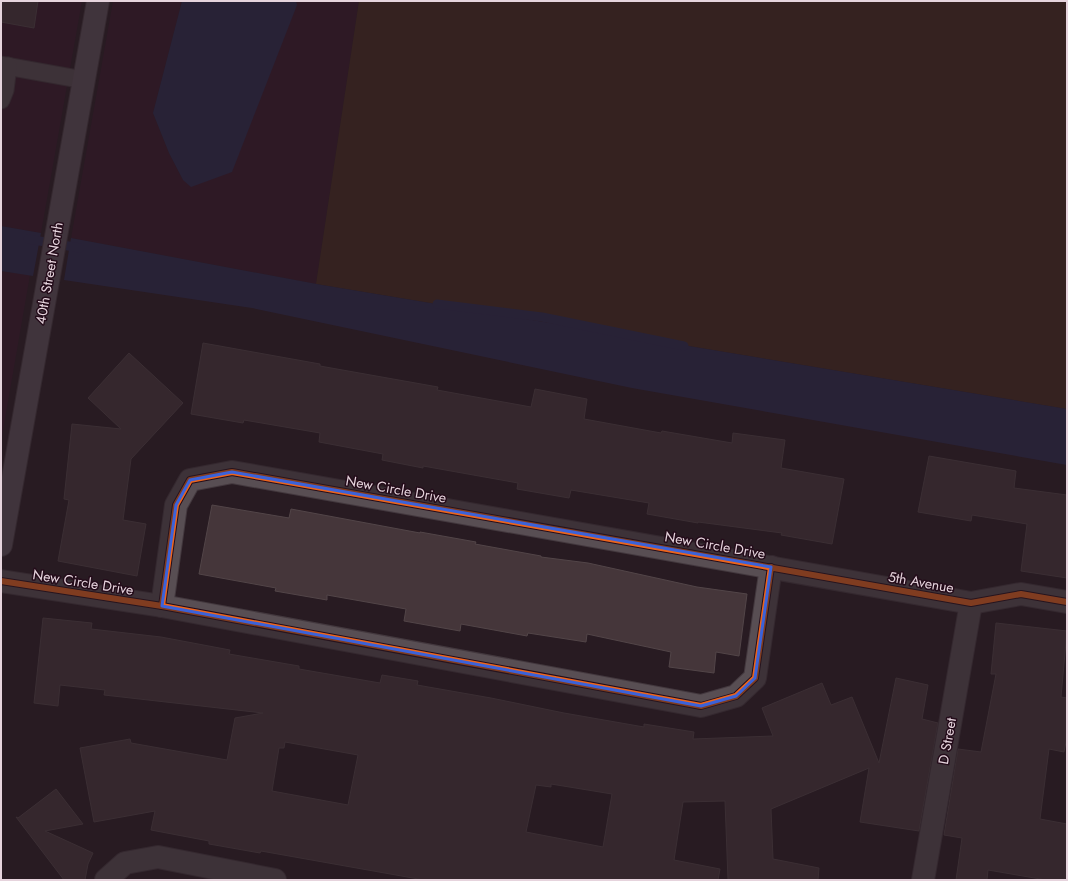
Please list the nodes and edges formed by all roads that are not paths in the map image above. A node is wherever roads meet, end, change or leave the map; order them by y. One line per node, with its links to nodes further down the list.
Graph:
1 (98, 1): 3 (street, 40th Street North)
2 (5, 65): 3 (lane); 4 (lane)
3 (84, 80): 5 (street, 40th Street North)
4 (1, 100)
5 (1, 545)
6 (771, 567): 9 (street, 5th Avenue); 10 (street, New Circle Drive); 10 (street, New Circle Drive)
7 (1, 581): 10 (street, New Circle Drive)
8 (1067, 602): 9 (street, 5th Avenue)
9 (971, 603): 13 (street, D Street)
10 (162, 606)
11 (106, 880): 12 (street)
12 (275, 880)
13 (923, 880)

